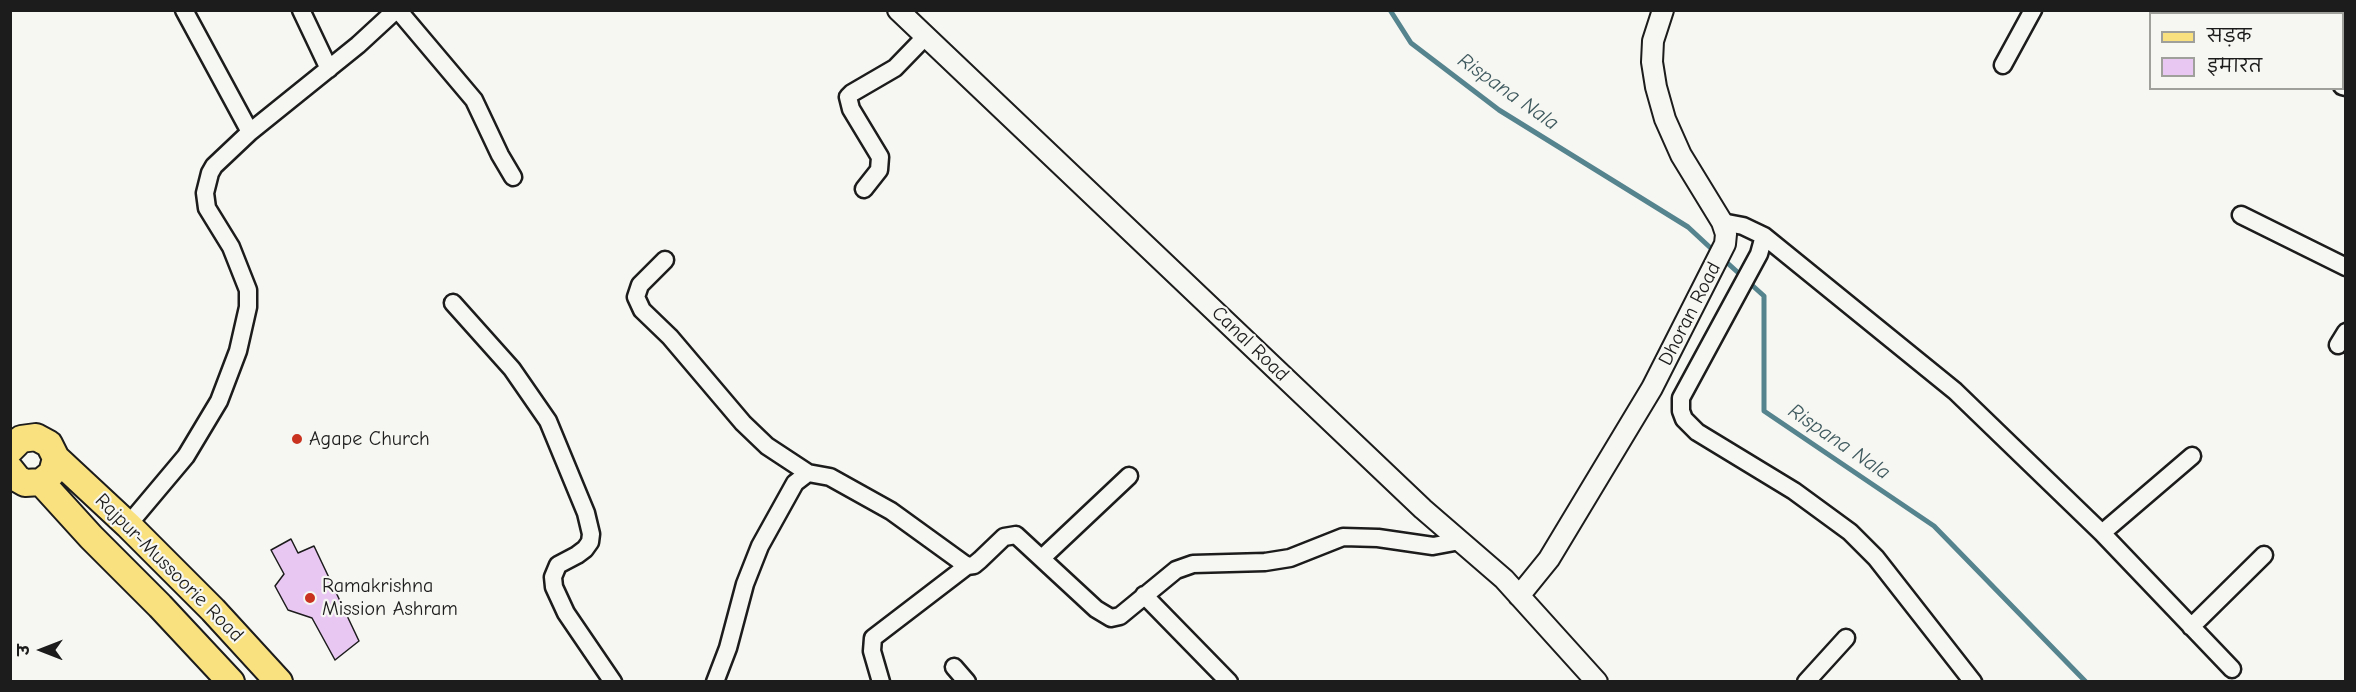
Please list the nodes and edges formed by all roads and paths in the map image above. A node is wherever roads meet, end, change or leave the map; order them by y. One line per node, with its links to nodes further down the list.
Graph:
1 (184, 10): 10 (street)
2 (301, 10): 9 (street)
3 (397, 10): 9 (street); 11 (street)
4 (898, 10): 7 (street, Canal Road)
5 (1663, 10): 14 (street, Dhoran Road)
6 (2032, 10): 8 (street)
7 (926, 36): 12 (street); 27 (street, Canal Road)
8 (2002, 65)
9 (329, 69): 10 (street)
10 (250, 132): 25 (street)
11 (513, 177)
12 (864, 189)
13 (2241, 215): 17 (street)
14 (1722, 222): 15 (street); 32 (street, Dhoran Road)
15 (1764, 236): 26 (street); 46 (street)
16 (665, 260): 22 (street)
17 (2346, 267)
18 (453, 303): 39 (street)
19 (10, 450): 21 (main road, Rajpur-Mussoorie Road)
20 (2193, 456): 26 (street)
21 (56, 458): 24 (main road, Rajpur-Mussoorie Road); 25 (main road, Rajpur-Mussoorie Road)
22 (808, 473): 30 (street); 40 (street)
23 (1129, 476): 29 (street)
24 (20, 478): 37 (main road, Rajpur-Mussoorie Road)
25 (128, 525): 38 (main road, Rajpur-Mussoorie Road)
26 (2102, 533): 33 (street)
27 (1460, 541): 31 (street); 32 (street, Canal Road)
28 (2264, 555): 33 (street)
29 (1042, 558): 30 (street); 31 (street)
30 (967, 566): 41 (street)
31 (1144, 594): 43 (street)
32 (1520, 596): 44 (street, Canal Road)
33 (2191, 627): 36 (street)
34 (1846, 638): 45 (street)
35 (954, 667): 42 (street)
36 (2232, 669)
37 (231, 681)
38 (279, 681)
39 (613, 681)
40 (715, 681)
41 (881, 681)
42 (967, 681)
43 (1229, 681)
44 (1597, 681)
45 (1806, 681)
46 (1973, 681)

